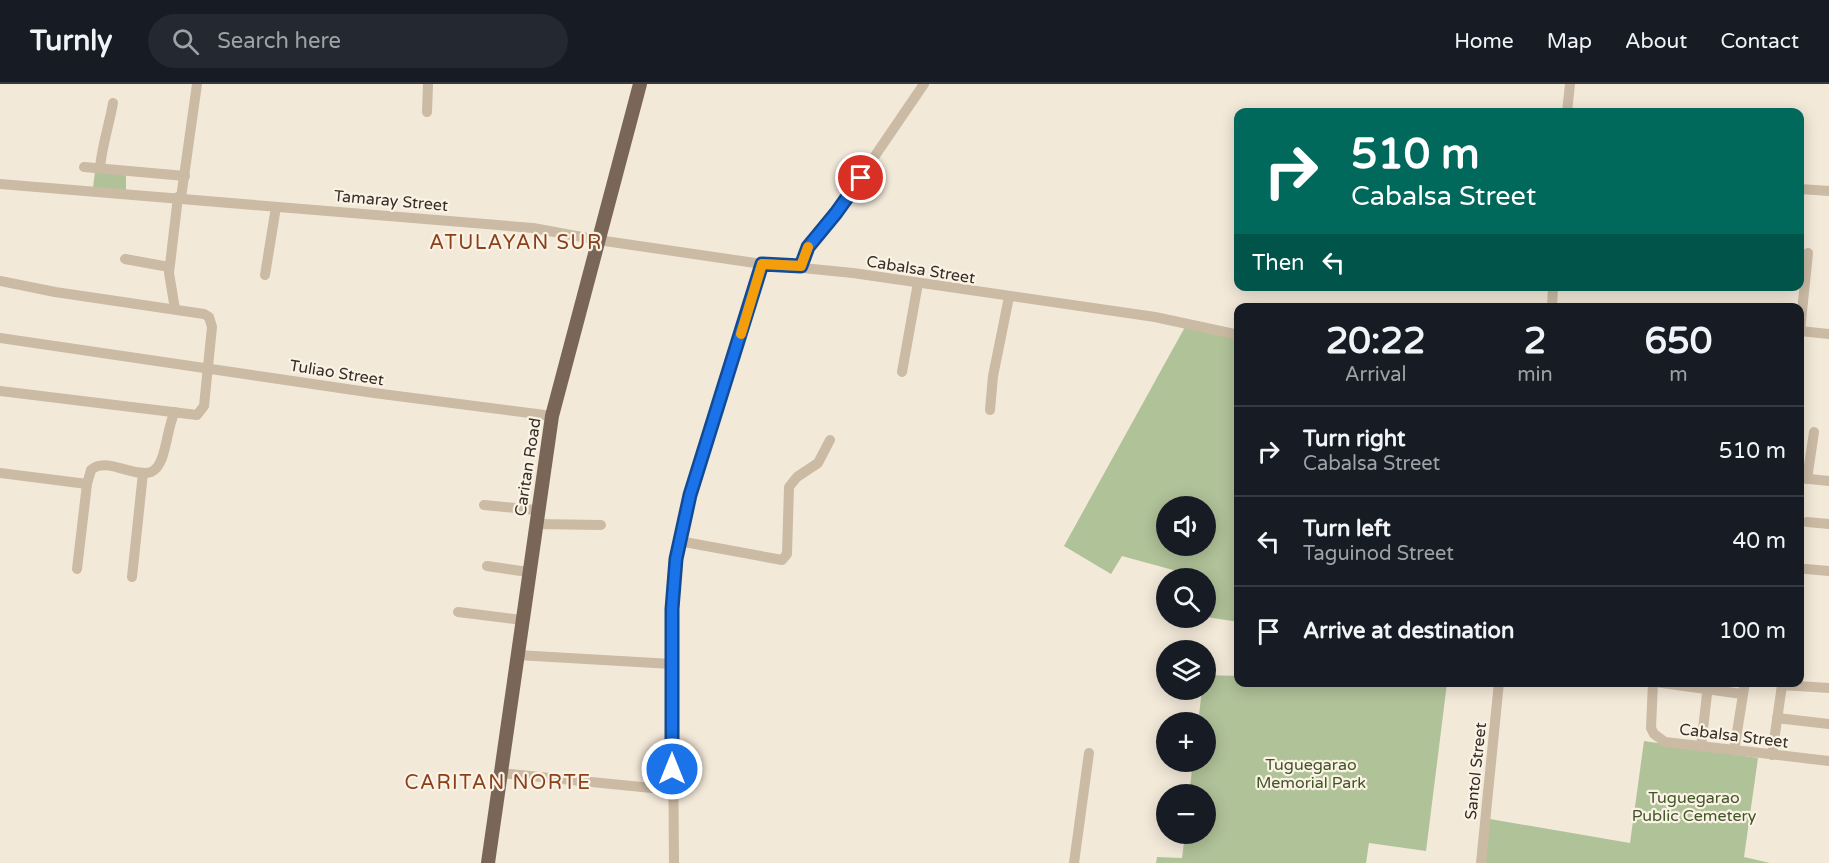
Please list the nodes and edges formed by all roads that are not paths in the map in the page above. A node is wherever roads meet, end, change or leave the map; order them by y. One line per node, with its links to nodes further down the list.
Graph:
1 (197, 84): 11 (street)
2 (428, 84): 8 (street)
3 (640, 84): 17 (main road, Caritan Road)
4 (924, 84): 21 (street)
5 (1570, 84): 7 (street)
6 (113, 103): 10 (street)
7 (1567, 108)
8 (428, 112)
9 (84, 167): 10 (street)
10 (100, 168): 11 (street)
11 (185, 176): 15 (street)
12 (0, 184): 15 (street, Tamaray Street)
13 (1804, 189): 14 (street)
14 (1829, 191)
15 (179, 197): 16 (street, Tamaray Street); 22 (street)
16 (276, 207): 17 (street, Tamaray Street); 23 (street)
17 (598, 240): 20 (street, Cabalsa Street); 38 (main road, Caritan Road)
18 (1808, 254): 27 (street)
19 (125, 259): 22 (street)
20 (762, 264): 21 (street, Cabalsa Street); 52 (street)
21 (801, 266): 25 (street, Cabalsa Street)
22 (169, 267): 28 (street)
23 (265, 275)
24 (0, 281): 28 (street)
25 (918, 283): 26 (street, Cabalsa Street); 34 (street)
26 (1009, 297): 30 (street, Cabalsa Street); 36 (street)
27 (1803, 303)
28 (175, 309): 33 (street)
29 (1804, 331): 31 (street)
30 (1234, 334)
31 (1829, 334)
32 (0, 338): 33 (street, Tuliao Street)
33 (208, 367): 37 (street); 38 (street, Tuliao Street)
34 (902, 372)
35 (0, 391): 37 (street)
36 (990, 410)
37 (175, 412): 42 (street)
38 (552, 416): 47 (main road, Caritan Road)
39 (1814, 432): 43 (street)
40 (830, 440): 52 (street)
41 (0, 473): 45 (street)
42 (143, 473): 45 (street); 58 (street)
43 (1804, 479): 44 (street)
44 (1829, 481)
45 (87, 484): 54 (street)
46 (484, 505): 47 (street)
47 (537, 510): 49 (main road, Caritan Road)
48 (1807, 522): 50 (street)
49 (535, 524): 51 (street); 57 (main road, Caritan Road)
50 (1829, 524)
51 (601, 525)
52 (679, 541): 62 (street)
53 (487, 566): 57 (street)
54 (77, 569)
55 (1806, 569): 56 (street)
56 (1829, 571)
57 (528, 572): 60 (main road, Caritan Road)
58 (132, 577)
59 (458, 612): 60 (street)
60 (522, 620): 61 (main road, Caritan Road)
61 (517, 655): 62 (street); 79 (main road, Caritan Road)
62 (672, 663): 80 (street)
63 (1804, 686): 70 (street)
64 (1499, 687): 84 (street, Santol Street)
65 (1653, 687): 74 (street, Cabalsa Street)
66 (1708, 687): 74 (street)
67 (1712, 687): 71 (street)
68 (1744, 687): 71 (street)
69 (1782, 687): 72 (street)
70 (1829, 688)
71 (1742, 694): 75 (street)
72 (1777, 718): 73 (street); 77 (street)
73 (1829, 724)
74 (1701, 747): 75 (street, Cabalsa Street)
75 (1734, 751): 77 (street, Cabalsa Street)
76 (1089, 753): 83 (street)
77 (1772, 755): 78 (street, Cabalsa Street)
78 (1829, 761)
79 (500, 773): 80 (street); 81 (main road, Caritan Road)
80 (672, 790): 82 (street)
81 (488, 863)
82 (674, 863)
83 (1074, 863)
84 (1481, 863)

